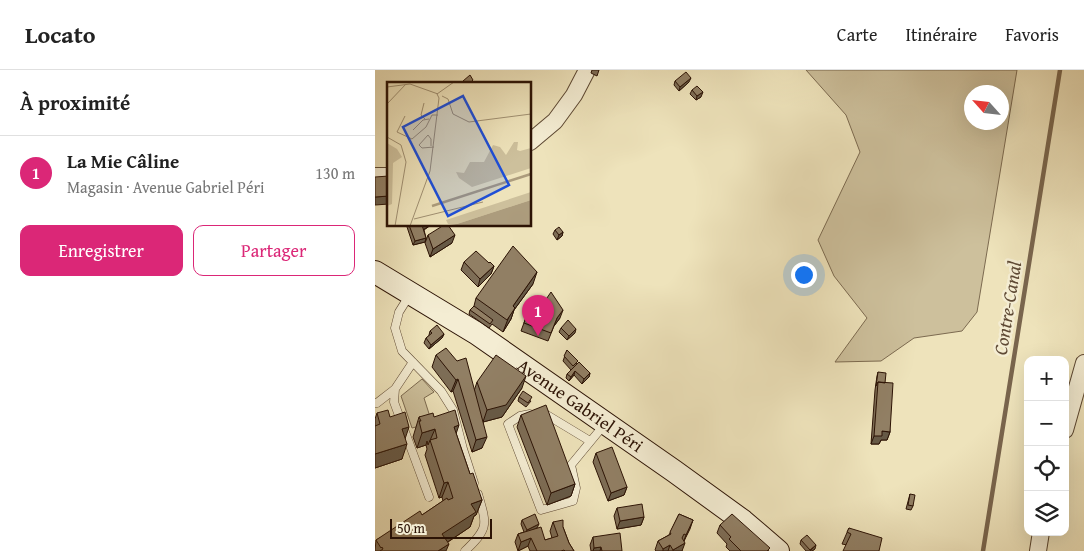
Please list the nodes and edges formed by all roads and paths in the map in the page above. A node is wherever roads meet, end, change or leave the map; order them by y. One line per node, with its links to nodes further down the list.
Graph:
1 (587, 70): 2 (street)
2 (531, 141)
3 (375, 272): 4 (main road, Avenue Gabriel Péri)
4 (411, 292): 5 (lane); 10 (main road, Avenue Gabriel Péri)
5 (413, 362): 7 (lane); 14 (lane)
6 (1084, 363): 9 (street)
7 (395, 389): 8 (lane); 12 (lane)
8 (375, 403)
9 (1069, 416)
10 (605, 423): 11 (lane); 15 (main road, Avenue Gabriel Péri)
11 (590, 441): 11 (lane)
12 (429, 497)
13 (1040, 536): 16 (street)
14 (465, 551)
15 (778, 551)
16 (1038, 551)

